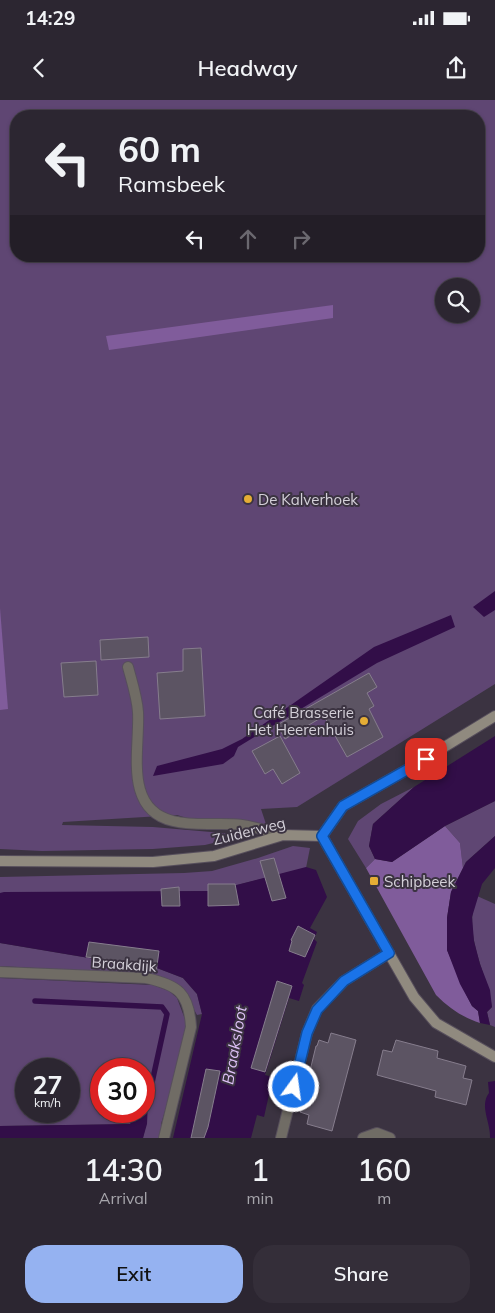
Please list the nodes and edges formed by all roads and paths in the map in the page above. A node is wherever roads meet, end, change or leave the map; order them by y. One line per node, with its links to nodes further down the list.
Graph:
1 (128, 667): 3 (street)
2 (495, 716): 4 (main road)
3 (283, 835): 4 (main road, Zuiderweg); 5 (main road, Zuiderweg)
4 (322, 836): 6 (main road)
5 (0, 861)
6 (389, 953): 8 (main road); 10 (street)
7 (0, 972): 9 (street, Braakdijk)
8 (495, 1057)
9 (164, 1138)
10 (280, 1138)
11 (363, 1138): 12 (street)
12 (390, 1138)

